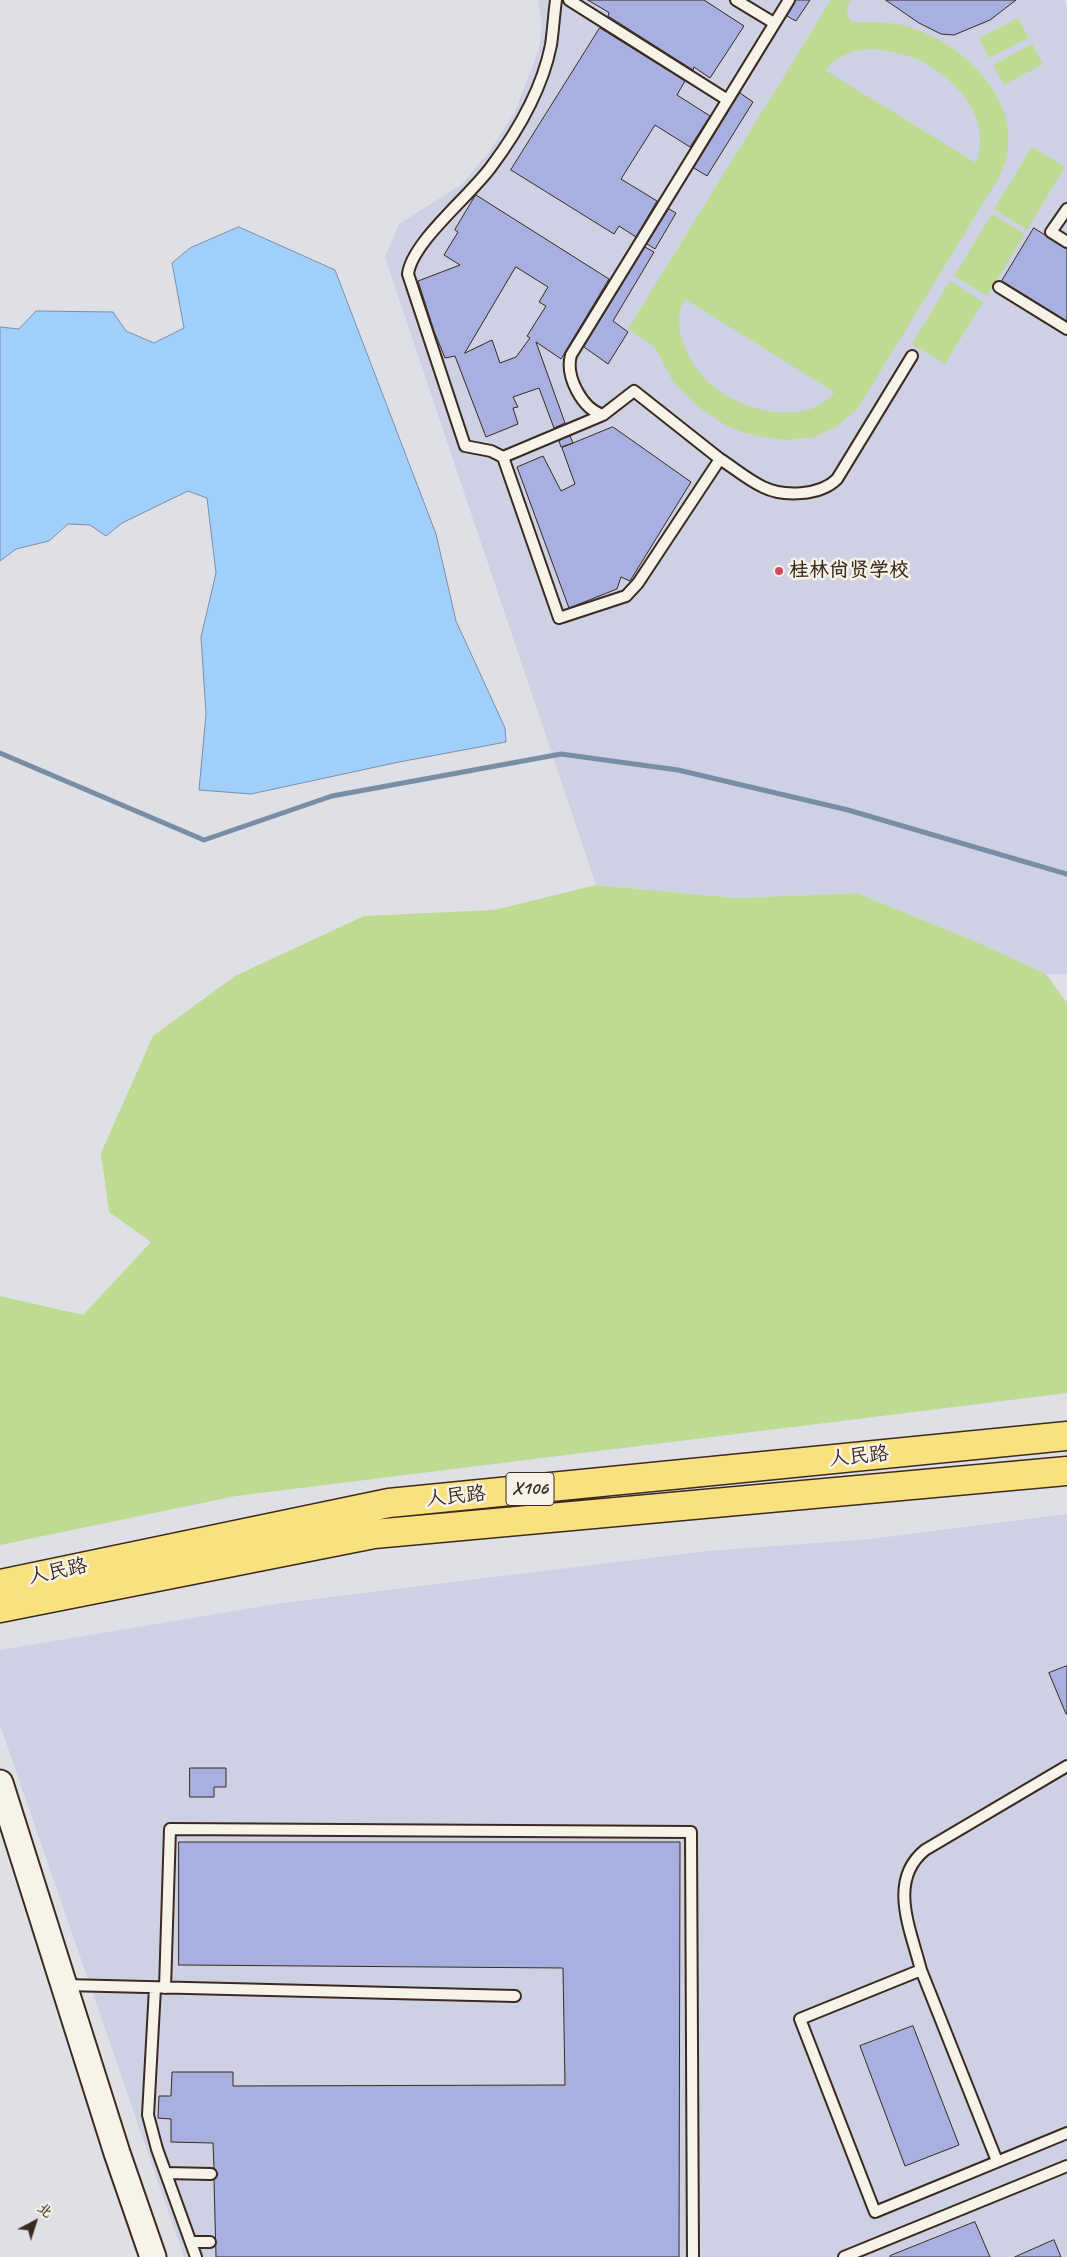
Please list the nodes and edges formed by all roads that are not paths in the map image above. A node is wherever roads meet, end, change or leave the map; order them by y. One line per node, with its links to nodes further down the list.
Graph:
1 (556, 0): 13 (lane)
2 (568, 0): 6 (lane)
3 (736, 0): 5 (lane)
4 (789, 0): 5 (lane)
5 (774, 23): 6 (lane)
6 (726, 100): 12 (lane)
7 (1067, 209): 8 (lane)
8 (1067, 242)
9 (999, 287): 10 (lane)
10 (1067, 330)
11 (912, 356): 14 (lane)
12 (603, 415): 13 (lane); 14 (lane)
13 (503, 457): 14 (lane)
14 (720, 459)
15 (1067, 1436): 17 (main road, 人民路 / X106)
16 (1067, 1471): 18 (main road, 人民路 / X106)
17 (0, 1584)
18 (0, 1608)
19 (1067, 1766): 21 (lane)
20 (0, 1783): 22 (street)
21 (921, 1970): 26 (lane); 26 (lane)
22 (64, 1985): 23 (lane); 32 (street)
23 (160, 1988): 24 (lane); 28 (lane); 34 (lane)
24 (515, 1996)
25 (1067, 2133): 26 (lane)
26 (997, 2161)
27 (1067, 2166): 35 (lane)
28 (166, 2173): 29 (lane); 30 (lane)
29 (211, 2174)
30 (191, 2242): 31 (lane); 33 (lane)
31 (210, 2242)
32 (153, 2257)
33 (196, 2257)
34 (693, 2257)
35 (844, 2257)

